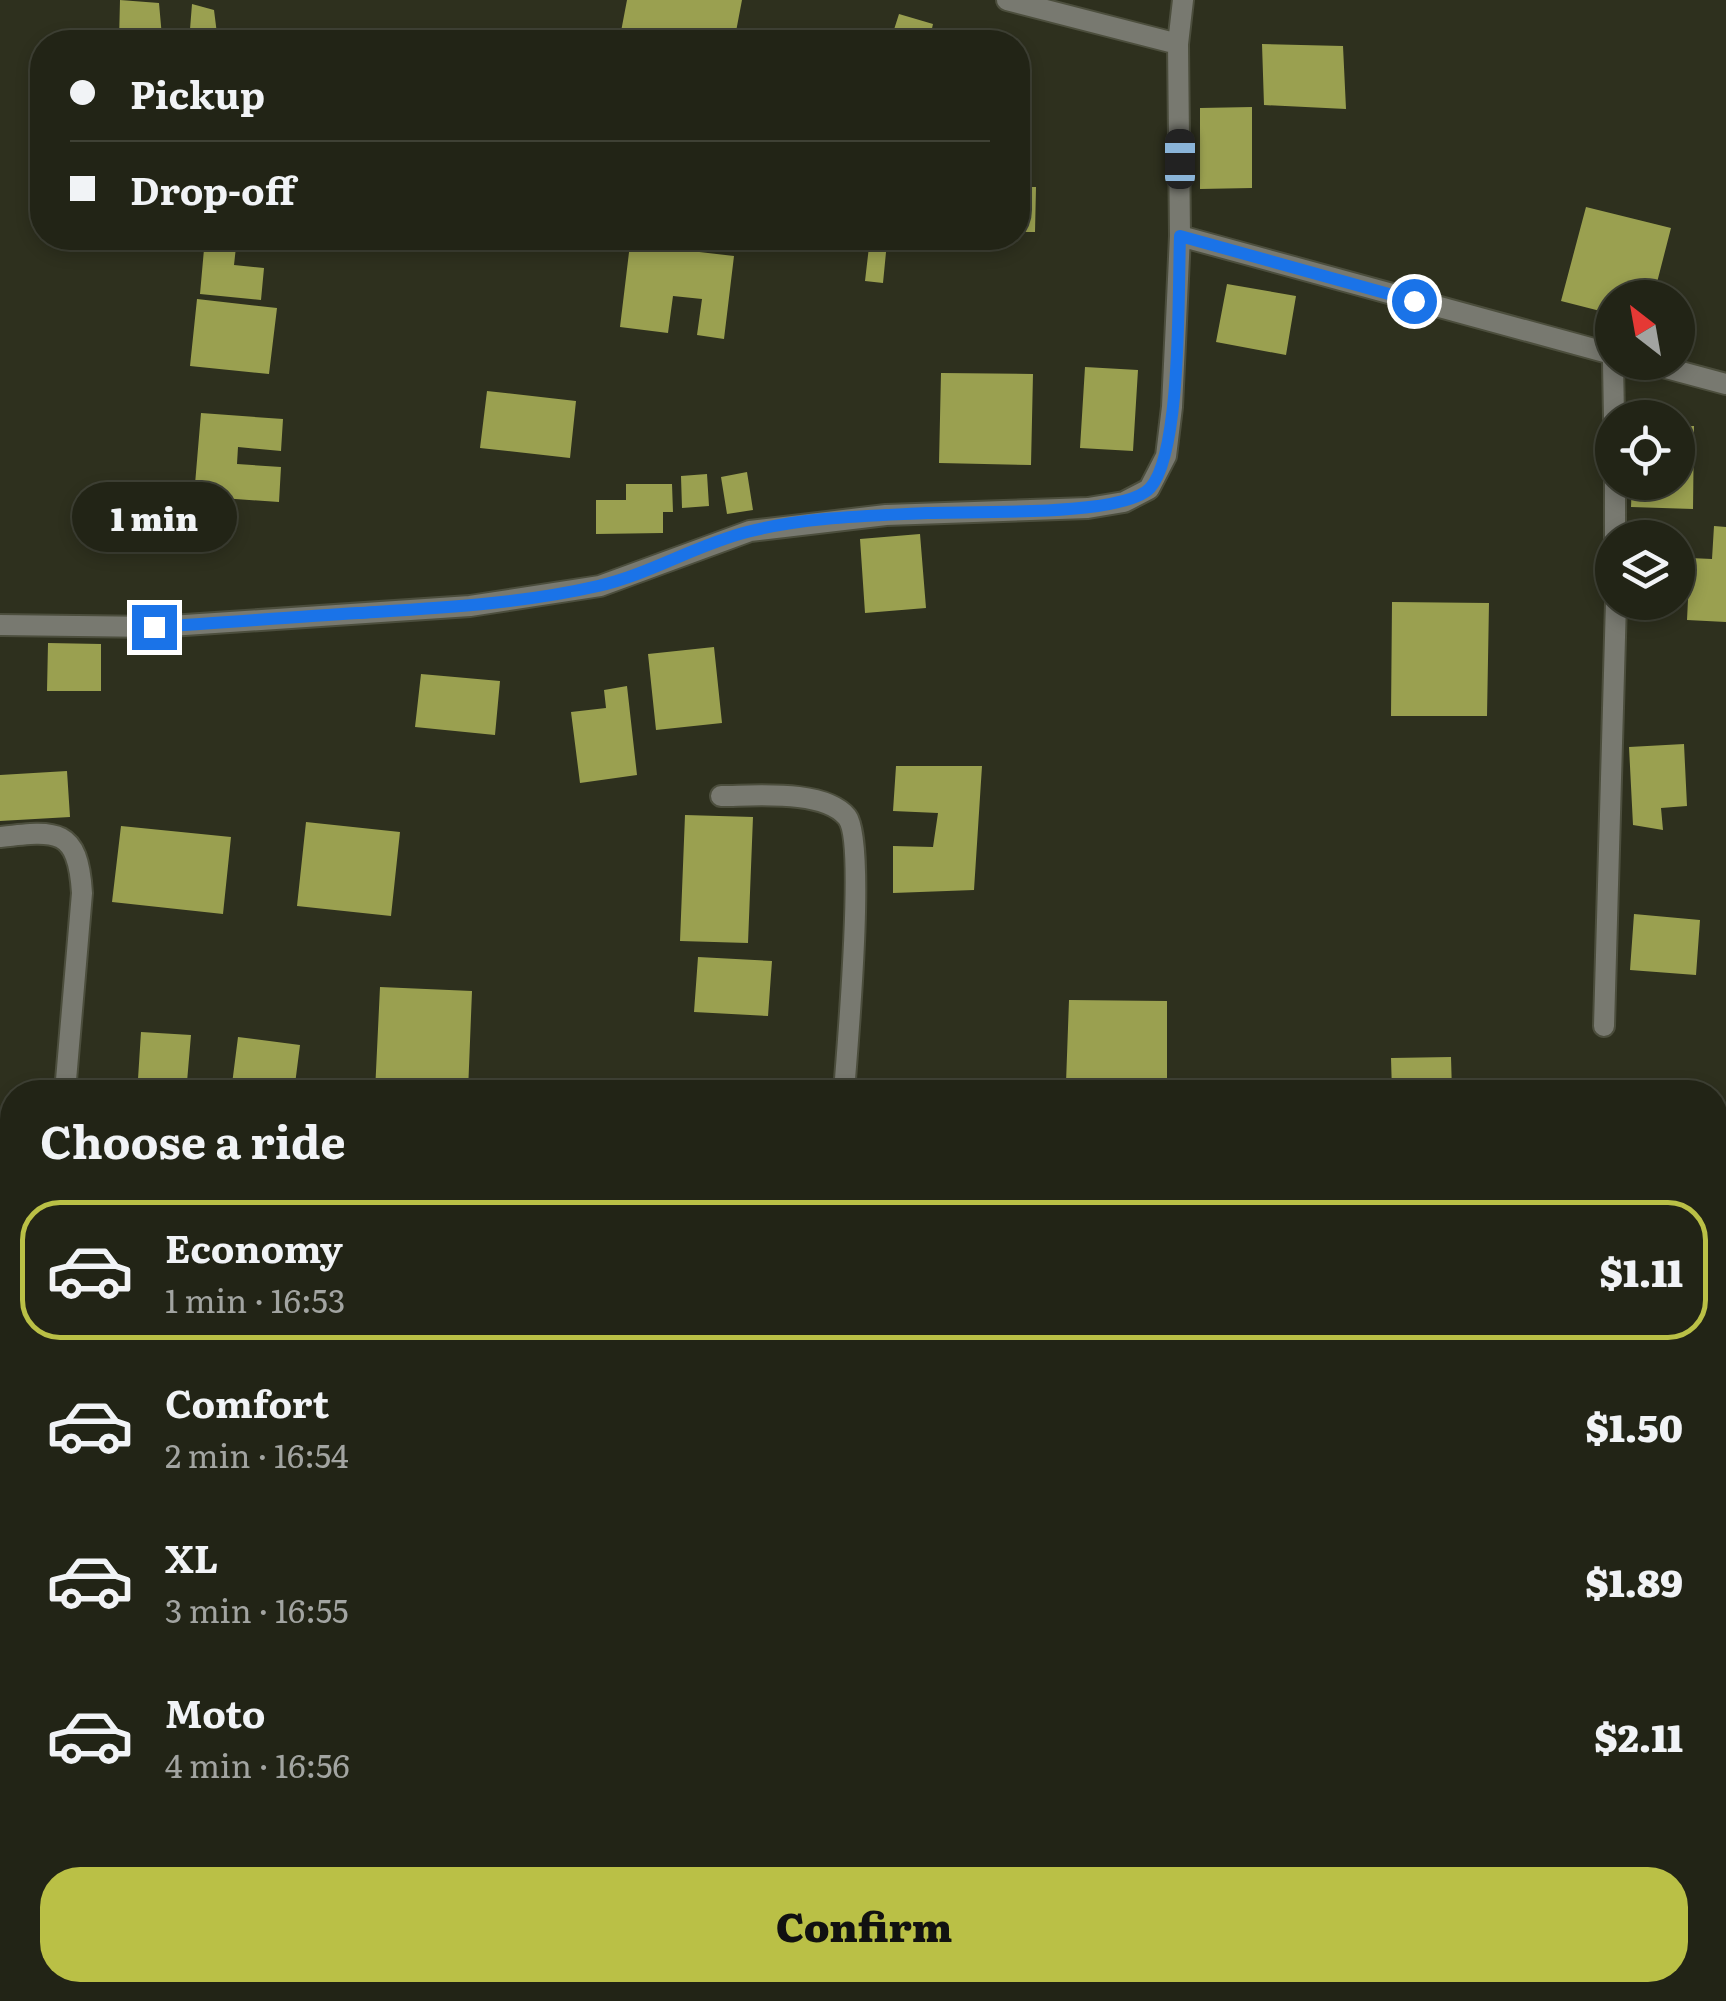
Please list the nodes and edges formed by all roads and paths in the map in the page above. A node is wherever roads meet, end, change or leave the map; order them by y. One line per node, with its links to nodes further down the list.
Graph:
1 (1007, 0): 3 (street)
2 (1183, 0): 3 (street)
3 (1178, 44): 4 (street)
4 (1180, 236): 5 (street); 9 (street)
5 (1595, 349)
6 (1695, 376): 7 (street)
7 (1726, 384)
8 (1615, 620): 12 (street)
9 (0, 625)
10 (721, 796): 14 (street)
11 (0, 837): 13 (street)
12 (1604, 1026)
13 (65, 1080)
14 (845, 1080)

